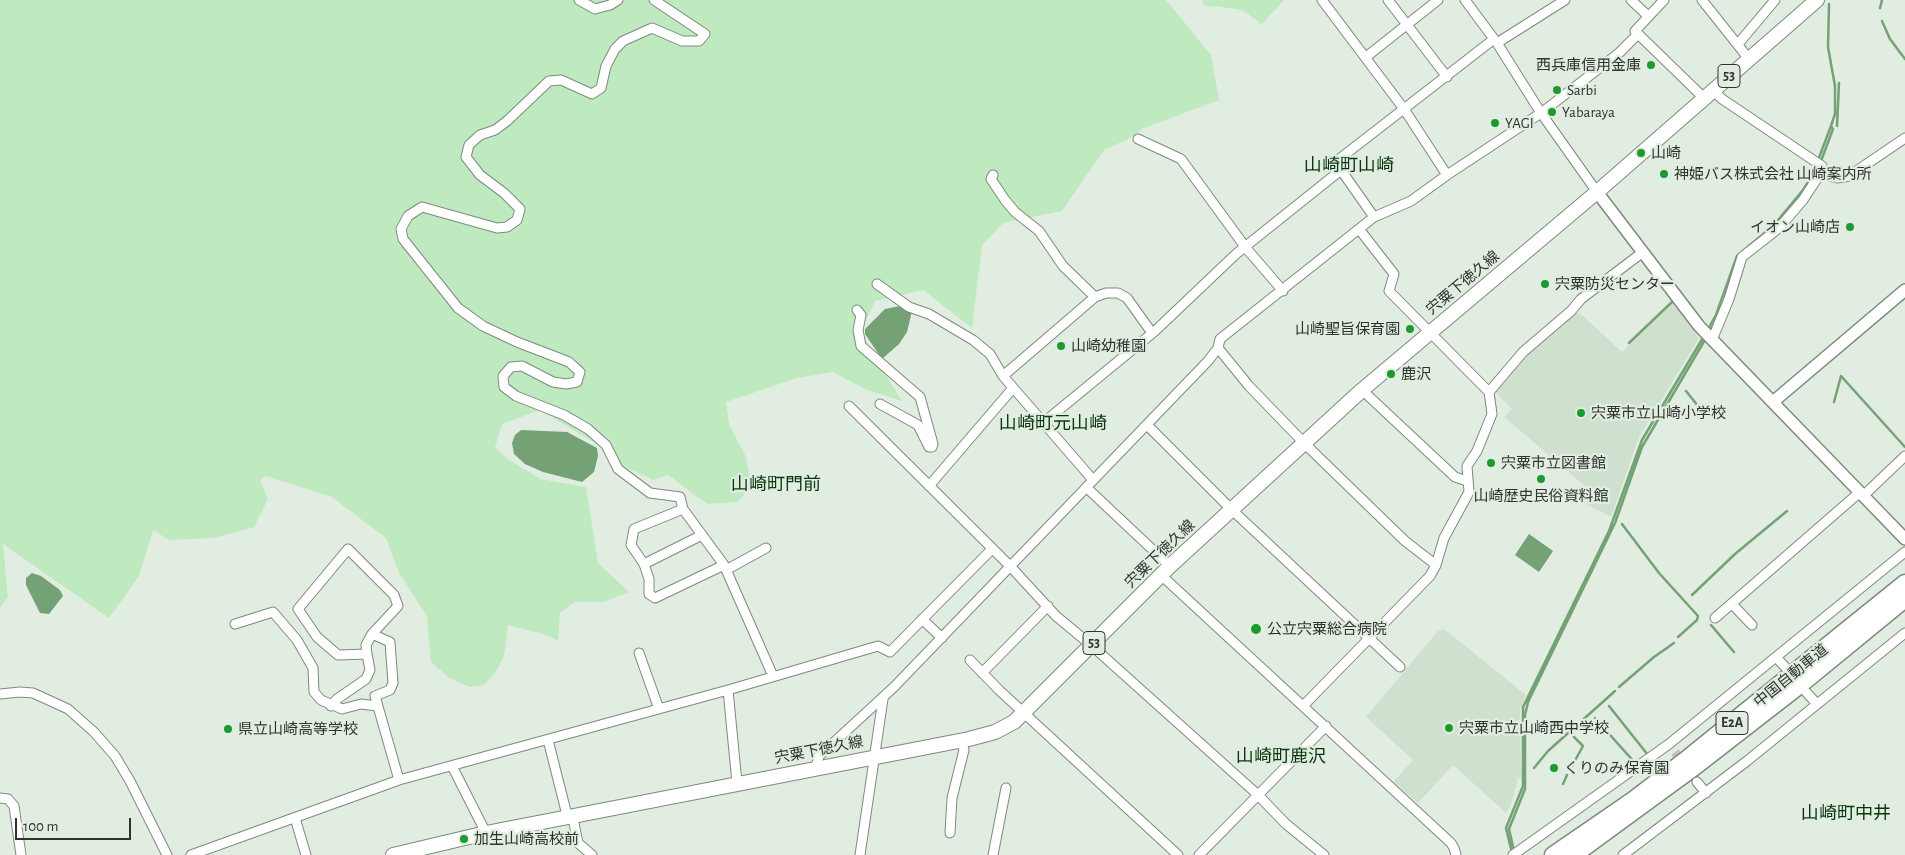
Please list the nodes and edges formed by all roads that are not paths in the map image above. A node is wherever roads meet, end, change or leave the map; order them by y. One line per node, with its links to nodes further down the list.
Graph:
1 (579, 0): 2 (street)
2 (618, 0)
3 (654, 0): 61 (street)
4 (1322, 0): 19 (street)
5 (1388, 0): 15 (street)
6 (1438, 0): 15 (street)
7 (1465, 0): 17 (street)
8 (1565, 0): 17 (street)
9 (1631, 0): 14 (street)
10 (1664, 0): 14 (street)
11 (1702, 0): 18 (street)
12 (1775, 0): 18 (street)
13 (1817, 0): 20 (main road, 宍粟下徳久線 / 53)
14 (1648, 16): 16 (street)
15 (1407, 25): 19 (street); 21 (street)
16 (1638, 34): 22 (street); 24 (street)
17 (1496, 41): 21 (street); 24 (street)
18 (1738, 44): 20 (street)
19 (1366, 57): 23 (street)
20 (1749, 59): 22 (main road, 宍粟下徳久線 / 53)
21 (1447, 77): 23 (street)
22 (1708, 94): 28 (street); 31 (main road, 宍粟下徳久線 / 53)
23 (1404, 110): 27 (street); 30 (street)
24 (1541, 113): 30 (street); 31 (street)
25 (1905, 138): 28 (street)
26 (1138, 139): 34 (street)
27 (1342, 170): 32 (street); 34 (street)
28 (1820, 174): 43 (street)
29 (992, 175): 39 (street)
30 (1447, 175): 32 (street)
31 (1597, 192): 35 (street); 41 (main road, 宍粟下徳久線 / 53)
32 (1374, 217): 33 (street)
33 (1359, 229): 38 (street); 41 (street)
34 (1246, 248): 38 (street); 42 (street)
35 (1644, 252): 43 (street); 48 (street)
36 (878, 284): 45 (street)
37 (1905, 290): 49 (street)
38 (1283, 291): 44 (street)
39 (1095, 297): 42 (street); 45 (street)
40 (857, 310): 50 (street)
41 (1428, 332): 47 (main road, 宍粟下徳久線 / 53); 48 (street)
42 (1152, 333): 52 (street)
43 (1712, 340): 49 (street)
44 (1218, 348): 53 (street); 54 (street)
45 (1002, 376): 46 (street)
46 (1013, 388): 52 (street); 58 (street)
47 (1362, 390): 54 (main road, 宍粟下徳久線 / 53); 57 (street)
48 (1489, 392): 57 (street)
49 (1774, 401): 60 (street)
50 (880, 404)
51 (849, 406): 58 (street)
52 (1043, 423): 56 (street)
53 (1147, 425): 56 (street); 62 (street)
54 (1305, 444): 62 (main road, 宍粟下徳久線 / 53); 69 (street)
55 (1905, 456): 60 (street)
56 (1093, 480): 59 (street)
57 (1467, 481): 69 (street)
58 (928, 486): 66 (street)
59 (1087, 488): 70 (street); 72 (street)
60 (1862, 494): 64 (street); 75 (street)
61 (683, 509): 63 (street); 68 (street)
62 (1231, 509): 72 (main road, 宍粟下徳久線 / 53); 84 (street)
63 (702, 535): 68 (street); 71 (street)
64 (1905, 539)
65 (766, 548): 71 (street)
66 (992, 549): 70 (street); 78 (street)
67 (1905, 552): 88 (street)
68 (644, 564): 71 (street)
69 (1436, 565): 84 (street)
70 (1010, 566): 76 (street); 83 (street)
71 (725, 568): 93 (street)
72 (1165, 570): 85 (main road, 宍粟下徳久線 / 53); 101 (street)
73 (1905, 583): 136 (highway, 中国自動車道 / E2A)
74 (1905, 599): 137 (highway, 中国自動車道 / E2A)
75 (1732, 604): 77 (street); 80 (street)
76 (1048, 606): 85 (street); 92 (street)
77 (1715, 618)
78 (922, 619): 83 (street); 93 (street)
79 (236, 624): 99 (street)
80 (1752, 625)
81 (1905, 633): 98 (street)
82 (372, 634): 87 (street); 87 (street); 100 (street)
83 (942, 638): 97 (street)
84 (1370, 639): 90 (street); 101 (street)
85 (1092, 645): 103 (main road, 宍粟下徳久線 / 53); 116 (street)
86 (639, 653): 102 (street)
87 (367, 654): 99 (street)
88 (1776, 657): 91 (street); 107 (street)
89 (970, 660): 92 (street)
90 (1400, 667)
91 (1787, 669)
92 (982, 673): 103 (street)
93 (773, 676): 94 (street)
94 (728, 690): 102 (street); 114 (street)
95 (1806, 692): 98 (street)
96 (0, 694): 124 (street)
97 (883, 698): 109 (street); 111 (street)
98 (1817, 704): 117 (street)
99 (331, 706): 100 (street)
100 (377, 706): 112 (street)
101 (1304, 706): 104 (street)
102 (659, 709): 105 (street)
103 (1024, 714): 106 (main road, 宍粟下徳久線 / 53); 131 (street)
104 (1326, 726): 116 (street); 134 (street)
105 (548, 740): 110 (street); 120 (street)
106 (961, 740): 109 (main road, 宍粟下徳久線 / 53); 121 (street)
107 (1668, 744): 108 (street); 135 (street)
108 (1675, 752)
109 (876, 756): 111 (main road, 宍粟下徳久線 / 53); 129 (street)
110 (452, 766): 112 (street); 122 (street)
111 (816, 767): 114 (main road, 宍粟下徳久線 / 53)
112 (399, 780): 119 (street)
113 (1698, 782): 117 (street)
114 (736, 783): 120 (main road, 宍粟下徳久線 / 53)
115 (1006, 788): 130 (street)
116 (1257, 794): 132 (street); 133 (street)
117 (1706, 794): 138 (street)
118 (0, 798): 123 (street)
119 (295, 818): 125 (street); 126 (street)
120 (570, 818): 122 (main road, 宍粟下徳久線 / 53); 128 (street)
121 (950, 832)
122 (486, 833): 127 (main road, 宍粟下徳久線 / 53)
123 (21, 855)
124 (167, 855)
125 (191, 855)
126 (306, 855)
127 (393, 855)
128 (592, 855)
129 (860, 855)
130 (993, 855)
131 (1178, 855)
132 (1199, 855)
133 (1324, 855)
134 (1456, 855)
135 (1513, 855)
136 (1553, 855)
137 (1574, 855)
138 (1623, 855)

